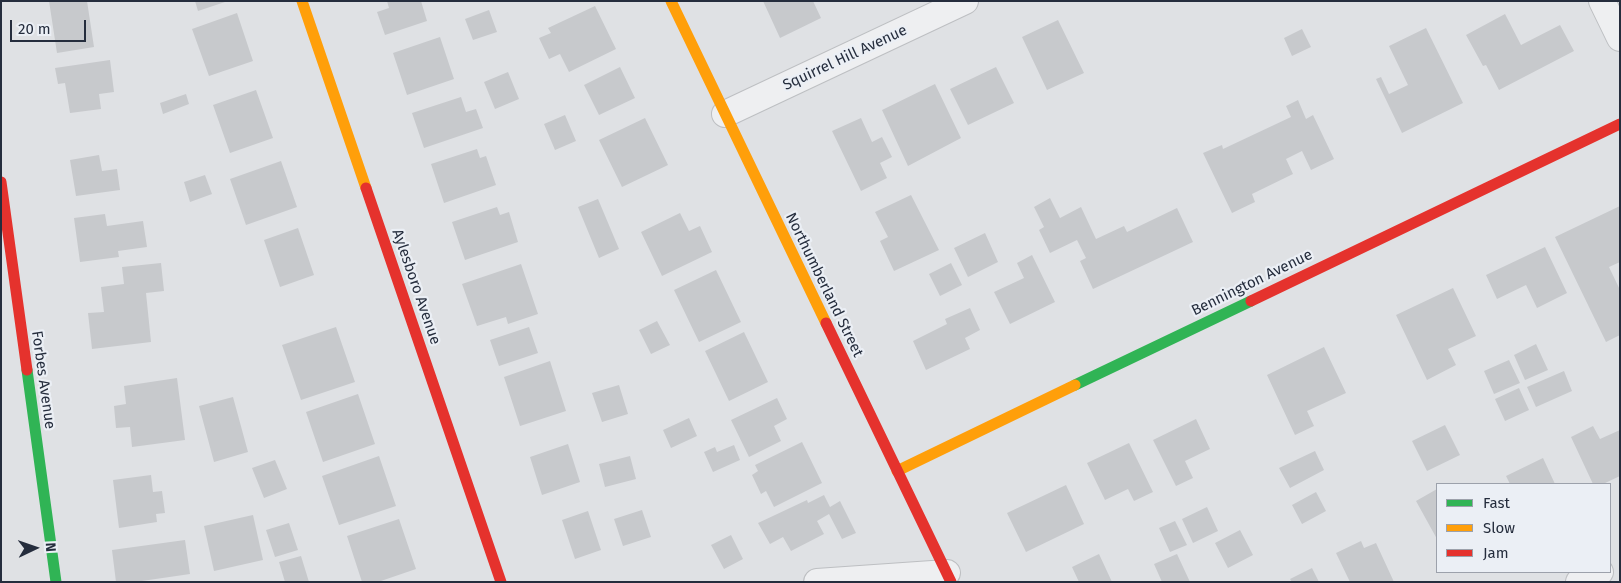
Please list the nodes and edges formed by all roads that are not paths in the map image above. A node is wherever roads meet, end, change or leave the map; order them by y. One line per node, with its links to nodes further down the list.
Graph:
1 (302, 1): 13 (street, Aylesboro Avenue)
2 (671, 1): 6 (street, Northumberland Street)
3 (965, 1): 6 (street, Squirrel Hill Avenue)
4 (1602, 1): 5 (street)
5 (1620, 38)
6 (725, 114): 9 (street, Northumberland Street)
7 (1620, 124): 9 (street, Bennington Avenue)
8 (1, 182): 12 (street, Forbes Avenue)
9 (897, 471): 11 (street, Northumberland Street)
10 (1598, 573): 15 (street)
11 (949, 577): 14 (street)
12 (56, 582)
13 (501, 582)
14 (817, 582)
15 (1579, 582)

